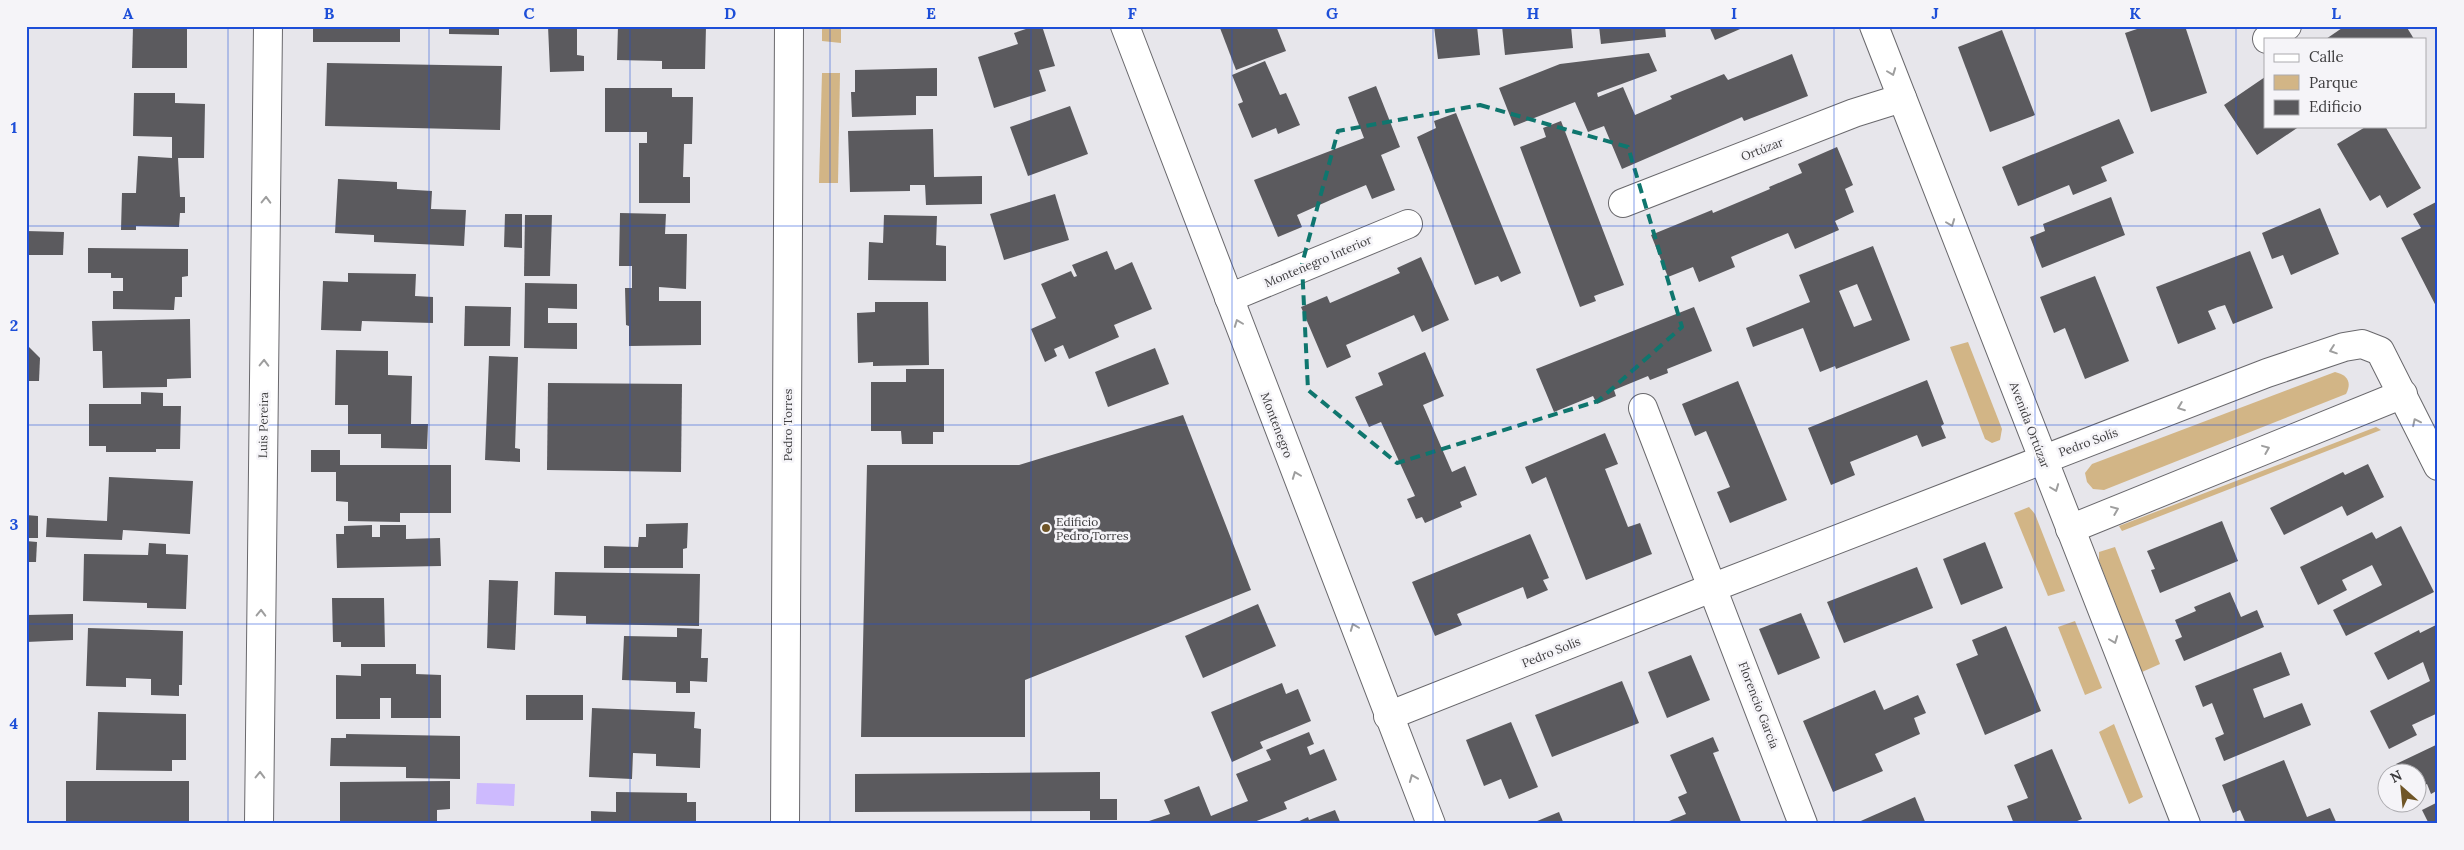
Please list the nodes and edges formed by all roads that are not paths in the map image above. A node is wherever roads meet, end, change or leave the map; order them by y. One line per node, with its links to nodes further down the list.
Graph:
1 (268, 26): 18 (street, Luis Pereira, one-way to 1)
2 (788, 26): 19 (street, Pedro Torres)
3 (1125, 26): 10 (street, Montenegro)
4 (1874, 26): 7 (street, Avenida Ortúzar, one-way to 7)
5 (2287, 26): 6 (street)
6 (2268, 38)
7 (1902, 98): 8 (street, Ortúzar); 13 (street, Avenida Ortúzar, one-way to 13)
8 (1623, 203)
9 (1408, 224): 10 (street, Montenegro Interior)
10 (1229, 298): 17 (street, Montenegro, one-way to 10)
11 (2402, 394): 13 (street, Pedro Solís, one-way to 13); 14 (street, one-way to 11); 15 (street, one-way to 11)
12 (1643, 408): 16 (street)
13 (2043, 459): 15 (street, Avenida Ortúzar, one-way to 15); 16 (street, Pedro Solís)
14 (2438, 466)
15 (2070, 529): 22 (street, Avenida Ortúzar, one-way to 22)
16 (1714, 587): 17 (street, Pedro Solís); 21 (street, Florencio García)
17 (1388, 716): 20 (street, Montenegro, one-way to 17)
18 (259, 824)
19 (784, 824)
20 (1431, 824)
21 (1804, 824)
22 (2186, 824)

